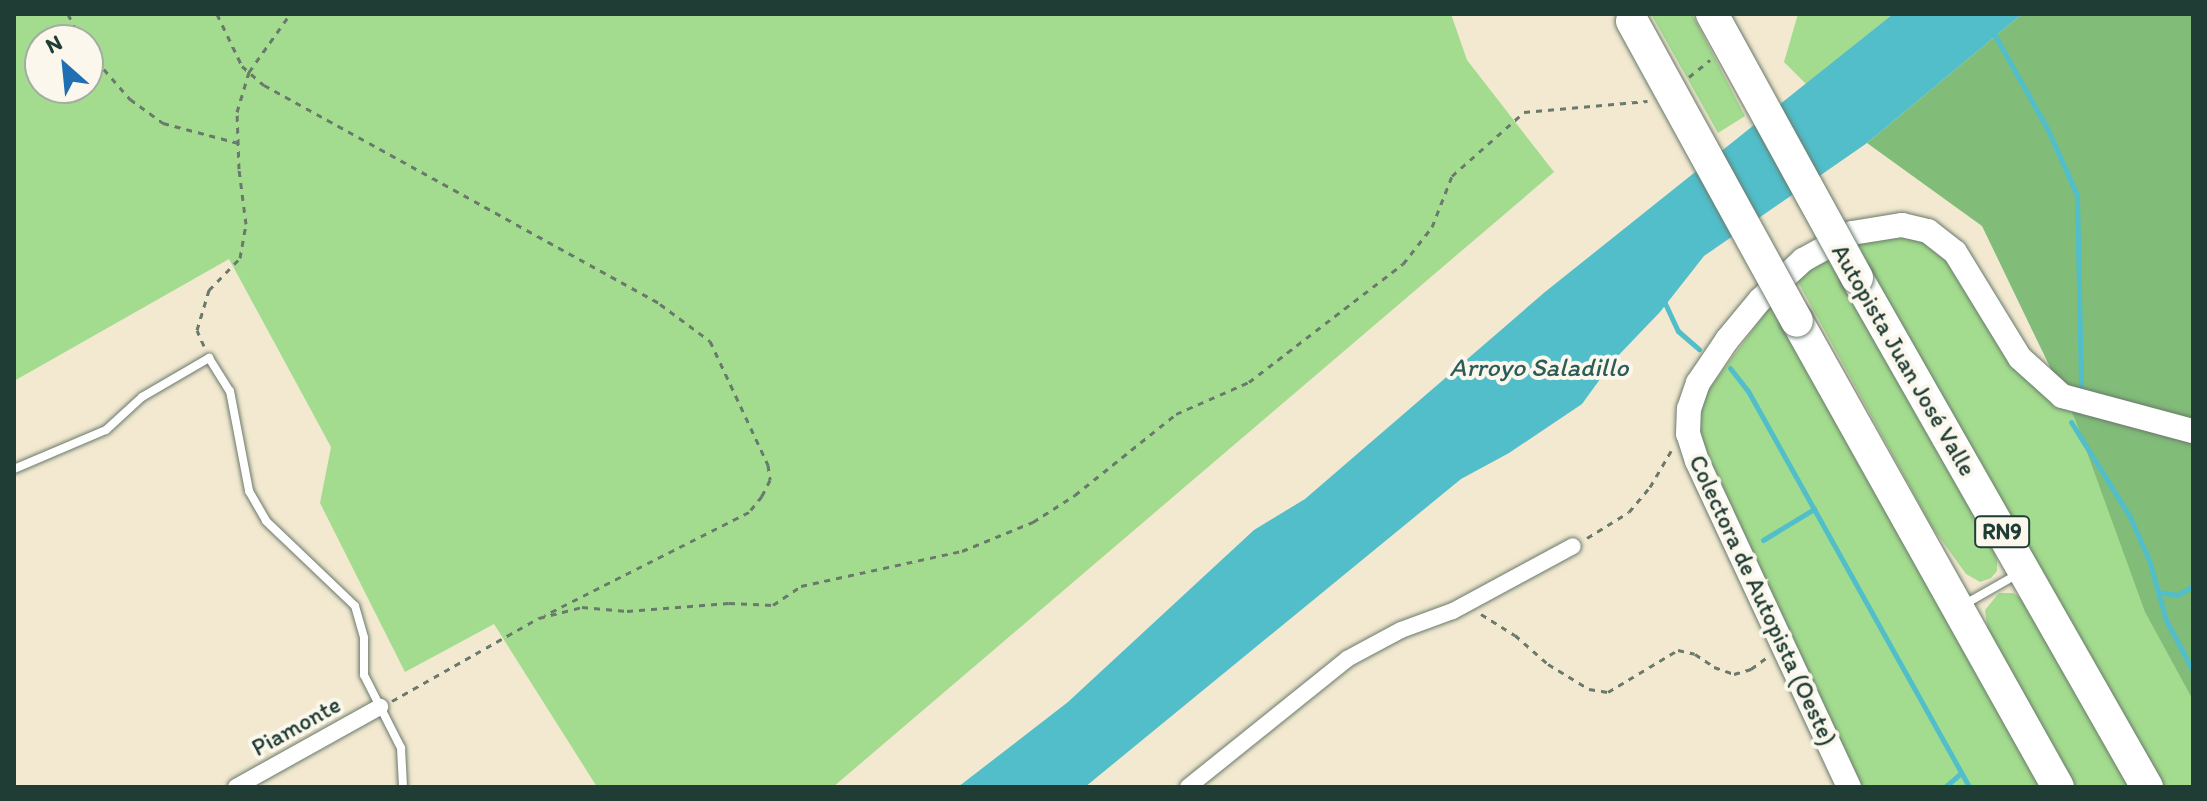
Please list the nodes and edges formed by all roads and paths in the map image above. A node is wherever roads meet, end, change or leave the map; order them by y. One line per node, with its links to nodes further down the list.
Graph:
1 (217, 14): 7 (path)
2 (290, 14): 7 (path)
3 (1712, 14): 16 (highway, Autopista Juan José Valle / RN9, bridge)
4 (1630, 18): 17 (highway, bridge)
5 (1713, 56): 8 (path)
6 (104, 69): 10 (path)
7 (249, 72): 10 (path); 19 (path)
8 (1679, 84)
9 (1654, 101): 19 (path)
10 (238, 143): 11 (path)
11 (209, 358): 14 (lane); 21 (lane)
12 (2193, 431): 13 (main road, Colectora de Autopista (Oeste))
13 (1688, 434): 15 (path); 20 (main road, Colectora de Autopista (Oeste))
14 (14, 469)
15 (1573, 546): 18 (street)
16 (2024, 571): 17 (lane); 27 (highway, Autopista Juan José Valle / RN9)
17 (1958, 608): 26 (highway)
18 (1453, 611): 20 (path); 24 (street)
19 (539, 618): 21 (path)
20 (1782, 638): 25 (main road, Colectora de Autopista (Oeste))
21 (380, 707): 22 (lane); 23 (street, Piamonte)
22 (403, 786)
23 (236, 787)
24 (1188, 787)
25 (1849, 787)
26 (2058, 787)
27 (2147, 787)

